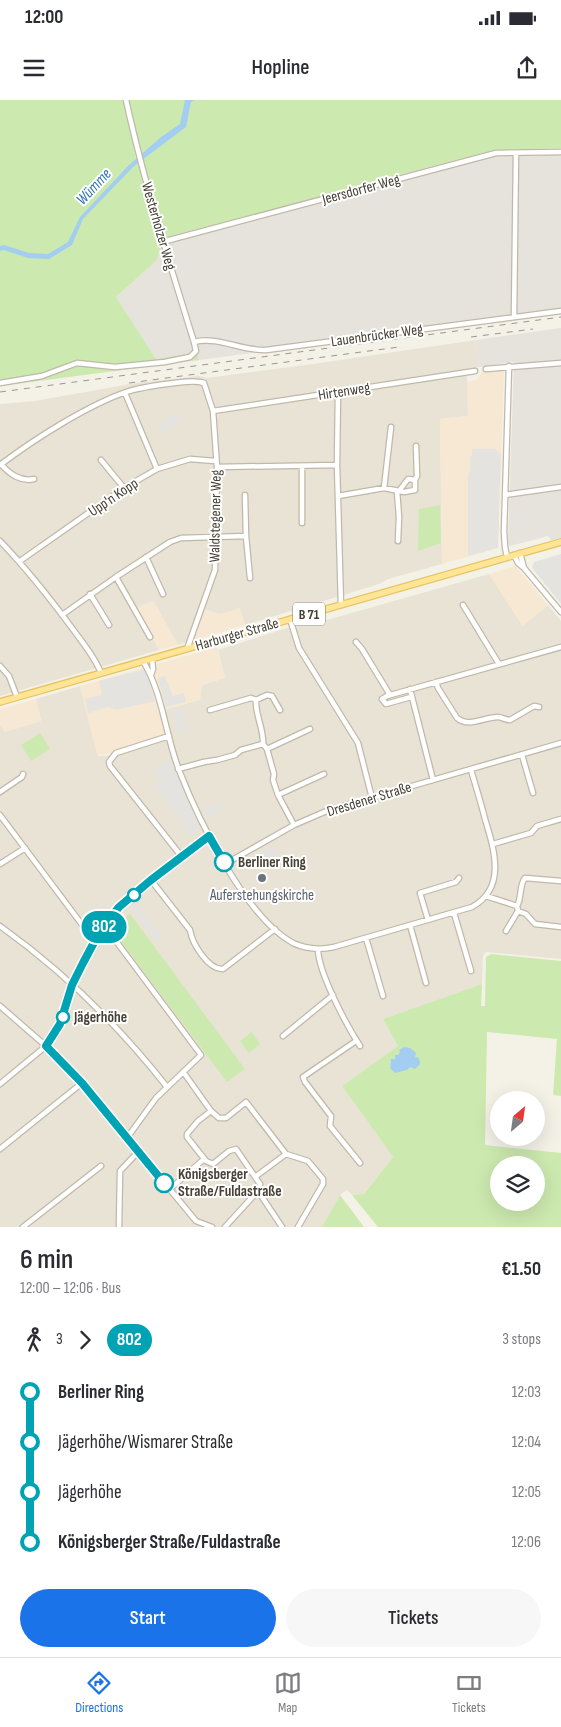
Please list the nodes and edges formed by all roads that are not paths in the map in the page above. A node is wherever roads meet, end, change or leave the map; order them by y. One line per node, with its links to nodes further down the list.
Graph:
1 (126, 100): 4 (street, Westerholzer Weg)
2 (561, 152): 3 (street, Jeersdorfer Weg)
3 (516, 153): 4 (street, Jeersdorfer Weg); 6 (street)
4 (162, 242): 7 (street, Westerholzer Weg)
5 (561, 311): 6 (street, Lauenbrücker Weg)
6 (514, 316): 7 (street, Lauenbrücker Weg)
7 (194, 342): 12 (street, Westerholzer Weg)
8 (561, 363): 9 (street)
9 (509, 366): 10 (street); 30 (street)
10 (486, 369)
11 (475, 371): 13 (street, Hirtenweg)
12 (0, 383)
13 (338, 392): 15 (street, Hirtenweg); 21 (street)
14 (125, 393): 15 (street, Waldstegener Weg); 19 (street); 23 (street)
15 (213, 411): 20 (street, Waldstegener Weg)
16 (391, 427): 27 (street)
17 (416, 446): 25 (street)
18 (102, 460): 26 (street)
19 (1, 464): 24 (street)
20 (216, 464): 22 (street, Upp'n Kopp); 23 (street, Upp'n Kopp); 35 (street, Waldstegener Weg)
21 (337, 465): 22 (street, Upp'n Kopp); 32 (street)
22 (302, 466): 33 (street)
23 (157, 469): 26 (street, Upp'n Kopp)
24 (34, 479)
25 (415, 480): 29 (street); 29 (street)
26 (124, 488): 42 (street, Upp'n Kopp)
27 (384, 488): 29 (street); 32 (street)
28 (561, 488): 30 (street)
29 (398, 491): 37 (street)
30 (505, 494): 41 (street)
31 (245, 495): 34 (street)
32 (338, 496): 47 (street)
33 (302, 524)
34 (246, 536): 35 (street); 44 (street)
35 (214, 537): 40 (street); 56 (street, Waldstegener Weg)
36 (0, 541): 42 (street)
37 (398, 541)
38 (561, 542): 39 (main road, Harburger Straße / B 71)
39 (517, 554): 41 (main road, Harburger Straße / B 71); 49 (street)
40 (146, 557): 43 (street); 46 (street)
41 (507, 557): 47 (main road, Harburger Straße / B 71)
42 (20, 561): 50 (street)
43 (116, 577): 45 (street); 53 (street)
44 (250, 578)
45 (90, 594): 50 (street); 52 (street)
46 (163, 594)
47 (341, 605): 51 (main road, Harburger Straße / B 71)
48 (463, 605): 59 (street)
49 (561, 612)
50 (62, 615): 61 (street)
51 (290, 619): 56 (main road, Harburger Straße / B 71); 87 (street)
52 (109, 625)
53 (150, 637)
54 (356, 642): 65 (street)
55 (561, 647): 59 (street)
56 (187, 649): 57 (main road, Harburger Straße / B 71)
57 (152, 659): 58 (main road, Harburger Straße / B 71); 62 (street)
58 (144, 661): 61 (main road, Harburger Straße / B 71); 62 (street)
59 (499, 664): 63 (street)
60 (0, 666): 66 (street)
61 (101, 673): 66 (main road, Harburger Straße / B 71)
62 (151, 676): 74 (street)
63 (436, 682): 64 (street); 70 (street)
64 (410, 689): 65 (street); 67 (street)
65 (390, 695): 67 (street)
66 (17, 697): 69 (main road, Harburger Straße / B 71)
67 (411, 697): 83 (street)
68 (256, 700): 71 (street); 72 (street); 75 (street)
69 (0, 702)
70 (538, 708)
71 (210, 710)
72 (280, 710)
73 (310, 730): 77 (street)
74 (169, 736): 79 (street); 94 (street)
75 (263, 744): 77 (street); 79 (street)
76 (561, 744): 78 (street, Dresdener Straße)
77 (267, 749): 86 (street)
78 (522, 755): 80 (street, Dresdener Straße); 85 (street)
79 (178, 769): 91 (street)
80 (471, 770): 83 (street, Dresdener Straße); 92 (street)
81 (24, 774): 84 (street)
82 (324, 774): 86 (street)
83 (433, 780): 87 (street, Dresdener Straße)
84 (0, 792)
85 (533, 793)
86 (278, 795): 90 (street)
87 (372, 798): 90 (street, Dresdener Straße)
88 (0, 815): 93 (street)
89 (561, 819): 92 (street)
90 (294, 825): 96 (street, Dresdener Straße)
91 (209, 836): 94 (street); 96 (street)
92 (492, 844): 100 (street)
93 (25, 848): 95 (street); 111 (street)
94 (182, 857): 98 (street)
95 (0, 864)
96 (225, 864): 108 (street)
97 (459, 878): 103 (street)
98 (151, 880): 106 (street); 108 (street)
99 (561, 881): 101 (street)
100 (486, 896): 101 (street); 102 (street)
101 (518, 909): 107 (street); 109 (street)
102 (454, 912): 103 (street); 113 (street)
103 (428, 920): 104 (street)
104 (410, 925): 110 (street); 114 (street)
105 (0, 926): 115 (street)
106 (104, 926): 111 (street); 123 (street)
107 (561, 927)
108 (275, 929): 112 (street)
109 (506, 931)
110 (366, 938): 112 (street); 117 (street)
111 (95, 942): 115 (street)
112 (318, 950): 116 (street)
113 (471, 971)
114 (426, 983)
115 (72, 985): 121 (street); 126 (street)
116 (333, 996): 119 (street); 120 (street)
117 (383, 996)
118 (0, 1006): 121 (street)
119 (283, 1036)
120 (356, 1041): 122 (street); 133 (street)
121 (46, 1046): 124 (street); 125 (street)
122 (360, 1046)
123 (184, 1073): 126 (street); 127 (street)
124 (82, 1083): 128 (street); 129 (street)
125 (0, 1084)
126 (167, 1087): 128 (street)
127 (211, 1111): 131 (street); 132 (street)
128 (127, 1138): 130 (street)
129 (0, 1149)
130 (138, 1152): 136 (street); 139 (street)
131 (286, 1154): 135 (street); 143 (street)
132 (204, 1159): 135 (street); 136 (street)
133 (360, 1163)
134 (101, 1166): 138 (street)
135 (255, 1177): 137 (street)
136 (170, 1189): 140 (street)
137 (258, 1191): 141 (street); 142 (street)
138 (23, 1227)
139 (119, 1227)
140 (212, 1227)
141 (225, 1227)
142 (282, 1227)
143 (298, 1227)

